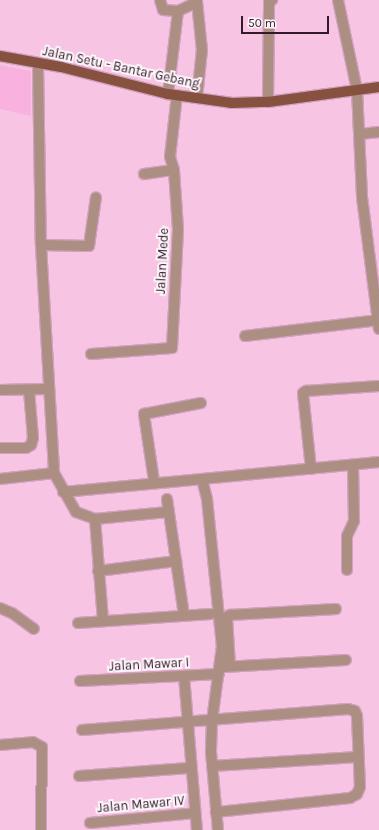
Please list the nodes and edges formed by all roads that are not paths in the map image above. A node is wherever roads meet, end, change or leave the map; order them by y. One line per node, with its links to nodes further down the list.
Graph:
1 (160, 0): 5 (street)
2 (272, 0): 12 (street)
3 (338, 0): 9 (street)
4 (197, 1): 5 (street); 11 (street)
5 (178, 11): 10 (street, Jalan Mede)
6 (0, 56): 7 (main road, Jalan Setu - Bantar Gebang)
7 (38, 64): 10 (main road, Jalan Setu - Bantar Gebang); 18 (street)
8 (379, 87): 9 (main road, Jalan Setu - Bantar Gebang)
9 (357, 90): 12 (main road, Jalan Setu - Bantar Gebang); 14 (street)
10 (172, 94): 11 (main road, Jalan Setu - Bantar Gebang); 15 (street, Jalan Mede)
11 (197, 98): 12 (main road, Jalan Setu - Bantar Gebang)
12 (268, 102)
13 (379, 132): 14 (street)
14 (360, 134): 19 (street)
15 (174, 170): 16 (street); 22 (street, Jalan Mede)
16 (144, 174)
17 (96, 197): 18 (street)
18 (41, 245): 24 (street)
19 (375, 263): 20 (street)
20 (379, 323): 21 (street)
21 (245, 336)
22 (91, 354)
23 (379, 386): 31 (street)
24 (48, 389): 26 (street); 32 (street)
25 (0, 390): 26 (street)
26 (29, 390): 28 (street)
27 (201, 403): 35 (street)
28 (0, 448)
29 (379, 462): 30 (street)
30 (353, 465): 31 (street); 41 (street)
31 (311, 469): 34 (street)
32 (54, 473): 33 (street); 36 (street)
33 (0, 479)
34 (202, 479): 35 (street); 52 (street)
35 (154, 481): 36 (street)
36 (63, 492): 39 (street)
37 (167, 499): 38 (street)
38 (168, 512): 39 (street); 40 (street)
39 (95, 519): 42 (street)
40 (176, 562): 42 (street); 46 (street)
41 (347, 570)
42 (98, 571): 47 (street)
43 (0, 608): 49 (street)
44 (336, 609): 51 (street)
45 (211, 614): 46 (street)
46 (184, 616): 47 (street)
47 (103, 621): 48 (street)
48 (78, 623)
49 (34, 629)
50 (346, 660): 51 (street, Jalan Mawar I)
51 (230, 666): 52 (street, Jalan Mawar I)
52 (219, 671): 53 (street, Jalan Mawar I); 55 (street)
53 (184, 676): 54 (street, Jalan Mawar I); 56 (street)
54 (80, 681)
55 (212, 721): 56 (street); 59 (street); 60 (street)
56 (186, 722): 57 (street); 61 (street)
57 (82, 730)
58 (0, 745): 66 (street)
59 (358, 757): 60 (street); 63 (street)
60 (212, 766): 63 (street)
61 (189, 768): 62 (street); 64 (street)
62 (79, 776)
63 (216, 812): 68 (street)
64 (195, 814): 65 (street, Jalan Mawar IV); 67 (street)
65 (90, 823)
66 (41, 830)
67 (196, 830)
68 (218, 830)

